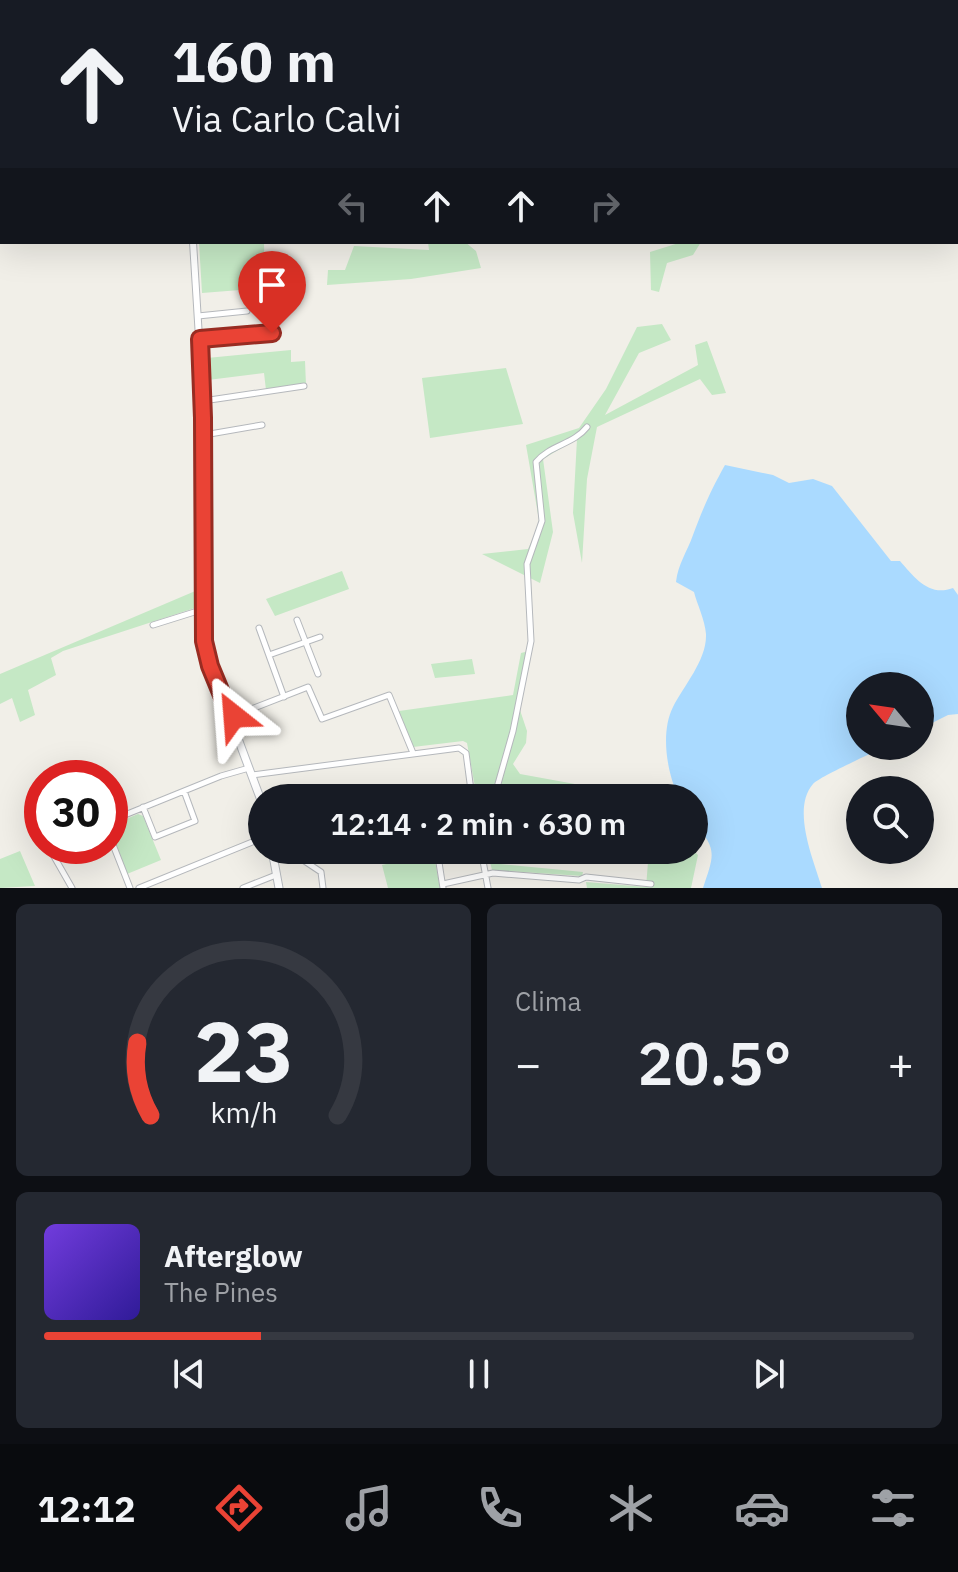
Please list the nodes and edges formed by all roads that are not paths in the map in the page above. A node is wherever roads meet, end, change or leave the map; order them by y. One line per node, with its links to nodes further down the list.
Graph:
1 (193, 244): 3 (street)
2 (247, 311): 3 (street)
3 (198, 316): 5 (street)
4 (272, 333): 5 (street)
5 (200, 339): 7 (street)
6 (304, 386): 7 (street)
7 (203, 401): 10 (street)
8 (262, 425): 10 (street)
9 (587, 427): 26 (street)
10 (204, 435): 11 (street)
11 (204, 609): 13 (street); 17 (street)
12 (297, 620): 16 (street)
13 (153, 625)
14 (259, 628): 18 (street)
15 (320, 637): 16 (street)
16 (305, 642): 18 (street); 19 (street)
17 (205, 650): 21 (main road)
18 (269, 655): 20 (street)
19 (318, 674)
20 (284, 697): 21 (street); 22 (street)
21 (231, 717): 23 (main road)
22 (413, 753): 23 (street); 25 (street)
23 (251, 772): 24 (main road); 27 (street)
24 (255, 784)
25 (470, 784)
26 (498, 784)
27 (184, 791): 28 (street); 28 (street)
28 (143, 807): 29 (street)
29 (128, 813)
30 (248, 844): 44 (street)
31 (58, 864): 42 (street)
32 (121, 864): 43 (street)
33 (274, 864): 37 (main road)
34 (309, 864): 47 (street)
35 (439, 864): 41 (street)
36 (484, 864): 38 (street)
37 (276, 875): 45 (street); 46 (main road)
38 (486, 876): 39 (street); 41 (street); 48 (street)
39 (579, 880): 40 (street); 49 (street)
40 (651, 884)
41 (443, 886)
42 (72, 888)
43 (130, 888)
44 (139, 888)
45 (243, 888)
46 (279, 888)
47 (323, 888)
48 (488, 888)
49 (581, 888)

